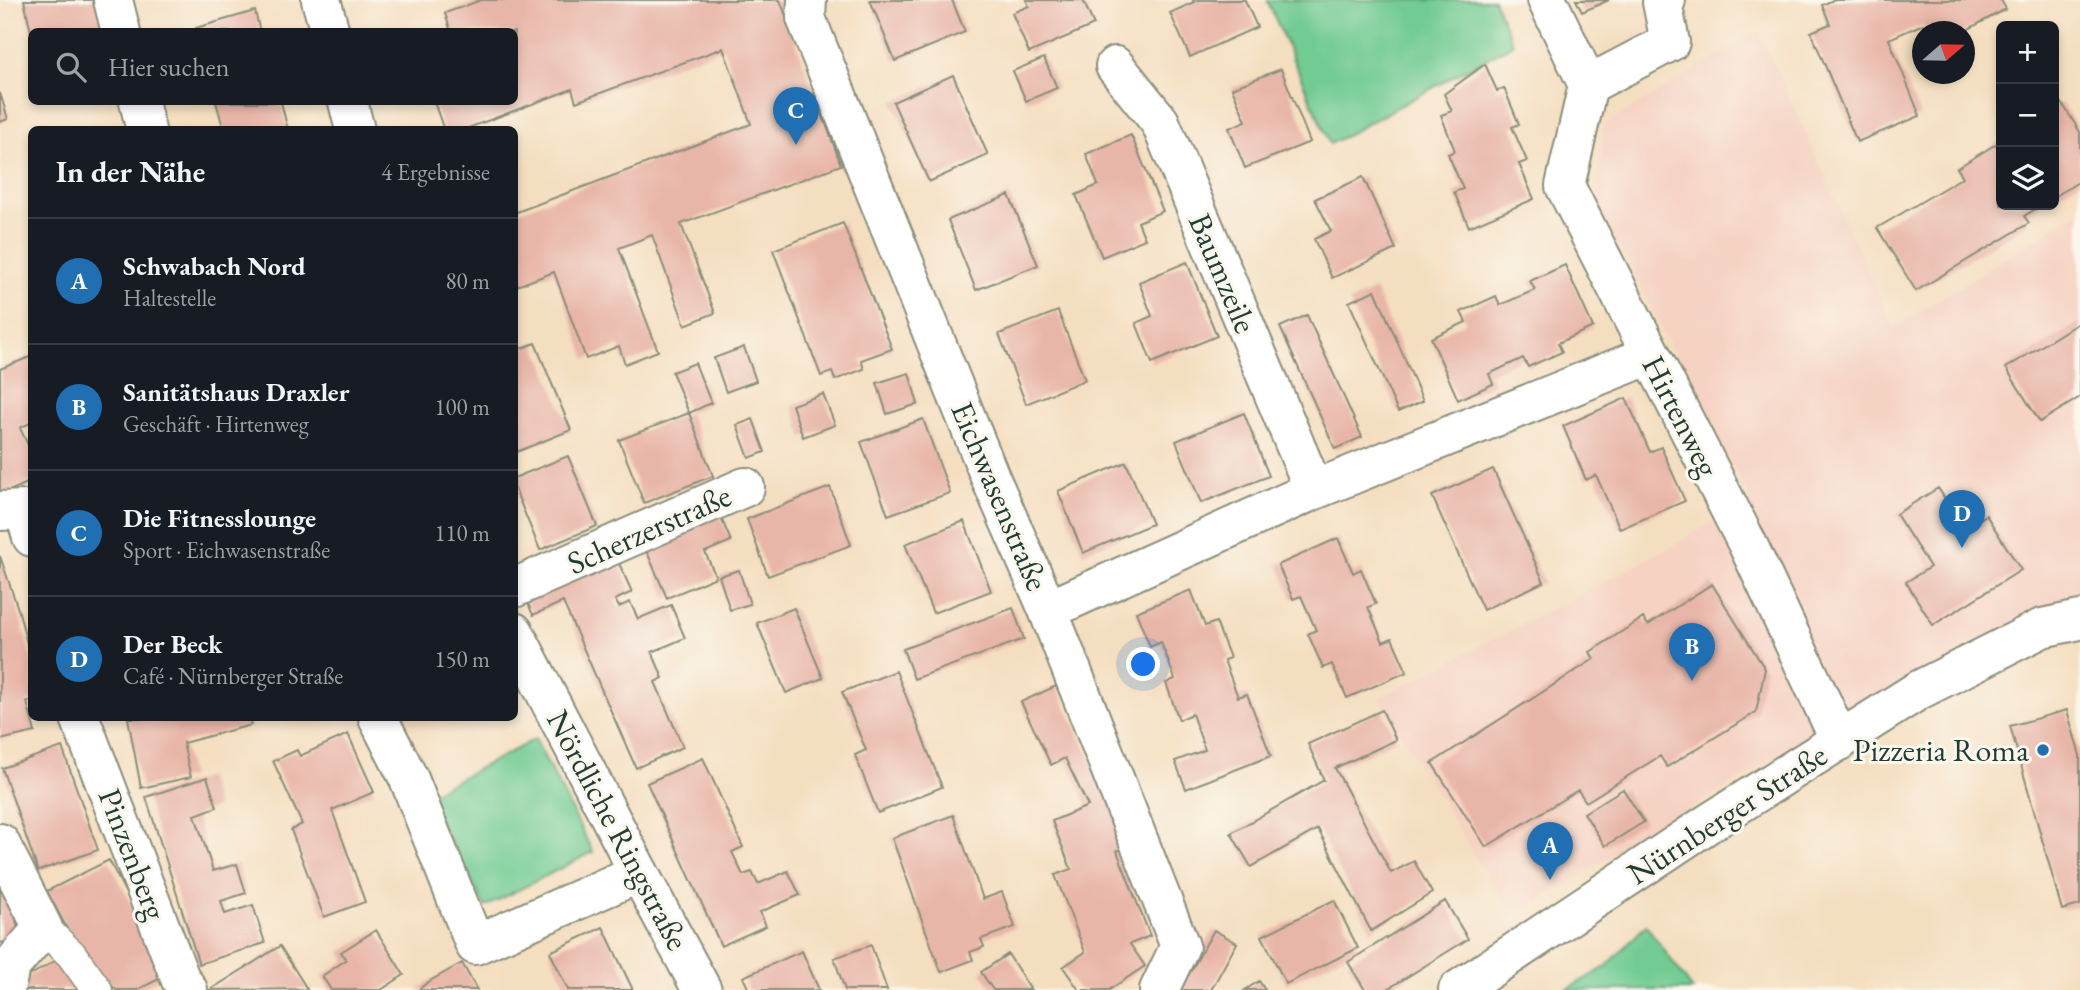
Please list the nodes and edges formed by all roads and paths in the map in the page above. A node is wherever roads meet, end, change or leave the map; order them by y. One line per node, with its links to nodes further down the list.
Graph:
1 (113, 0): 6 (street)
2 (321, 0): 7 (street)
3 (807, 0): 18 (street, Eichwasenstraße)
4 (1547, 0): 9 (street)
5 (1666, 0): 9 (street)
6 (120, 28)
7 (329, 28)
8 (1115, 66): 16 (street, Baumzeile)
9 (1588, 85): 14 (street, Hirtenweg)
10 (140, 105): 12 (street)
11 (349, 105): 13 (street)
12 (145, 126)
13 (354, 126)
14 (1650, 355): 16 (street); 23 (street, Hirtenweg)
15 (745, 487): 17 (street, Scherzerstraße)
16 (1314, 490): 18 (street)
17 (518, 586)
18 (1048, 610): 31 (street, Eichwasenstraße)
19 (2080, 620): 23 (street, Nürnberger Straße)
20 (518, 640): 25 (street, Nördliche Ringstraße)
21 (81, 721): 29 (street, Pinzenberg)
22 (380, 721): 25 (street)
23 (1840, 741): 32 (street, Nürnberger Straße)
24 (0, 842): 26 (street)
25 (639, 873): 30 (street, Nördliche Ringstraße)
26 (43, 928): 27 (street); 28 (street)
27 (5, 990)
28 (97, 990)
29 (188, 990)
30 (702, 990)
31 (1159, 990)
32 (1458, 990)

